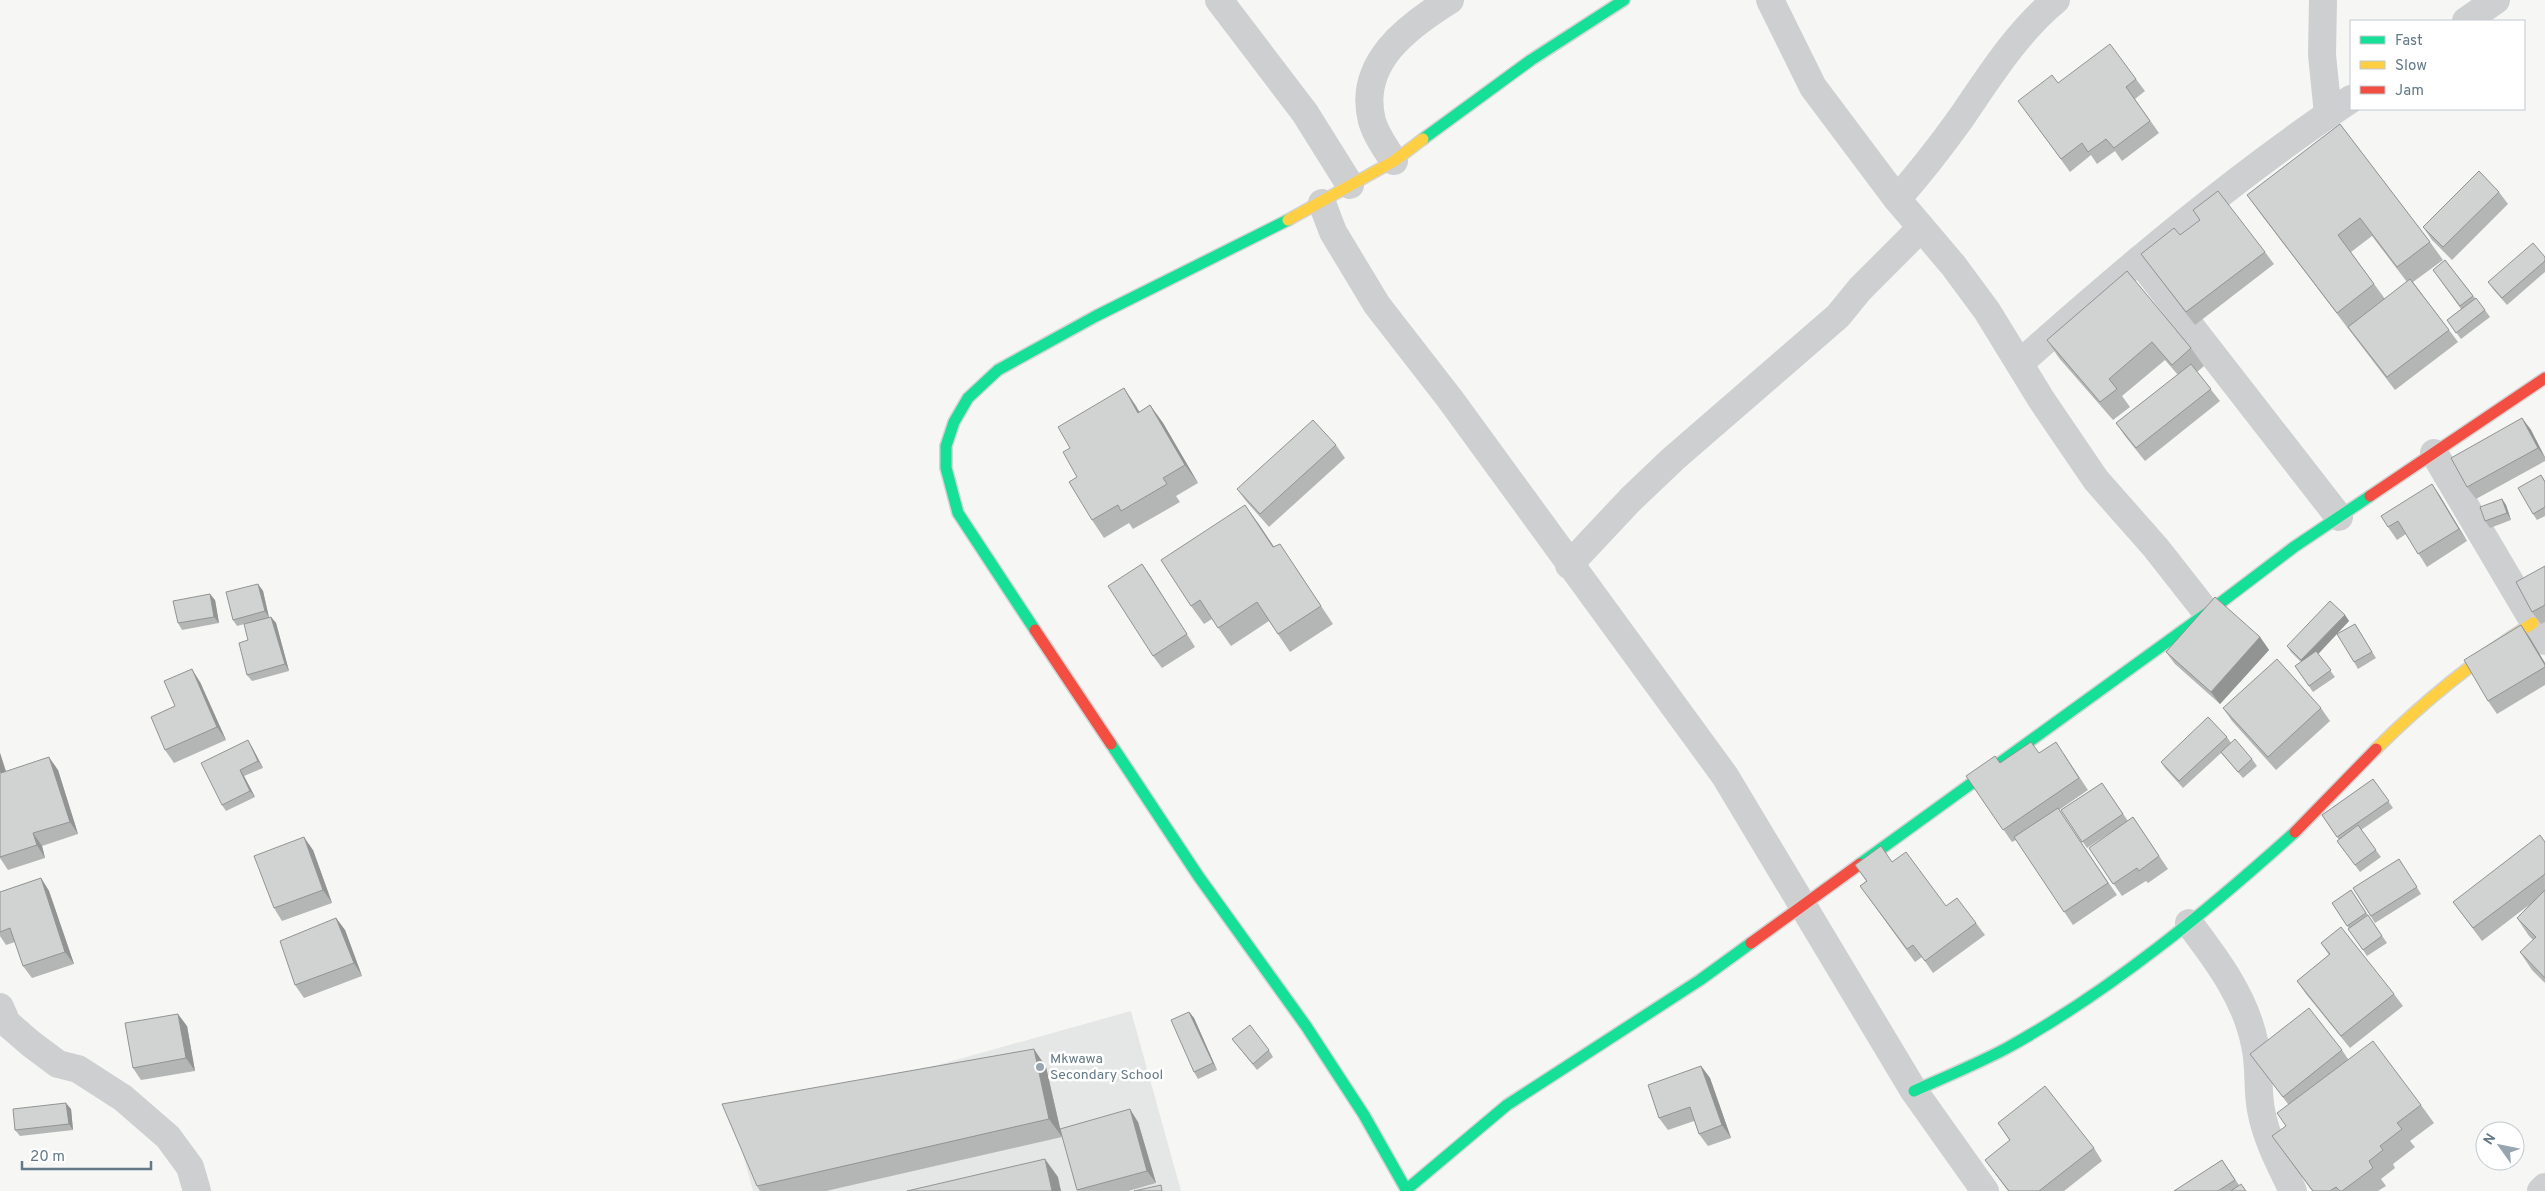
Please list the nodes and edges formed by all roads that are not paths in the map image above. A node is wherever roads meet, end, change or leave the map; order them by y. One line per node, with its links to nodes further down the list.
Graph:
1 (1219, 0): 12 (street)
2 (1450, 0): 11 (street)
3 (1624, 0): 11 (street)
4 (1770, 0): 13 (street)
5 (2056, 0): 13 (street)
6 (2323, 0): 10 (street)
7 (2496, 0): 8 (street)
8 (2467, 20)
9 (2350, 100): 10 (street)
10 (2328, 114): 16 (street)
11 (1394, 161): 12 (street)
12 (1350, 184): 14 (street)
13 (1897, 199): 15 (street)
14 (1322, 203): 21 (street); 29 (street)
15 (1921, 228): 17 (street); 21 (street)
16 (2139, 260): 17 (street); 20 (street)
17 (2020, 363): 22 (street)
18 (2545, 378): 19 (street)
19 (2434, 453): 20 (street); 23 (street)
20 (2339, 517): 22 (street)
21 (1569, 565): 24 (street)
22 (2207, 613): 24 (street)
23 (2539, 632): 25 (street)
24 (1804, 907): 27 (street); 29 (street)
25 (2189, 923): 27 (street); 32 (street)
26 (0, 1006): 30 (street)
27 (1914, 1092): 31 (street)
28 (2545, 1187): 33 (street)
29 (1406, 1190)
30 (197, 1191)
31 (1985, 1191)
32 (2293, 1191)
33 (2541, 1191)

